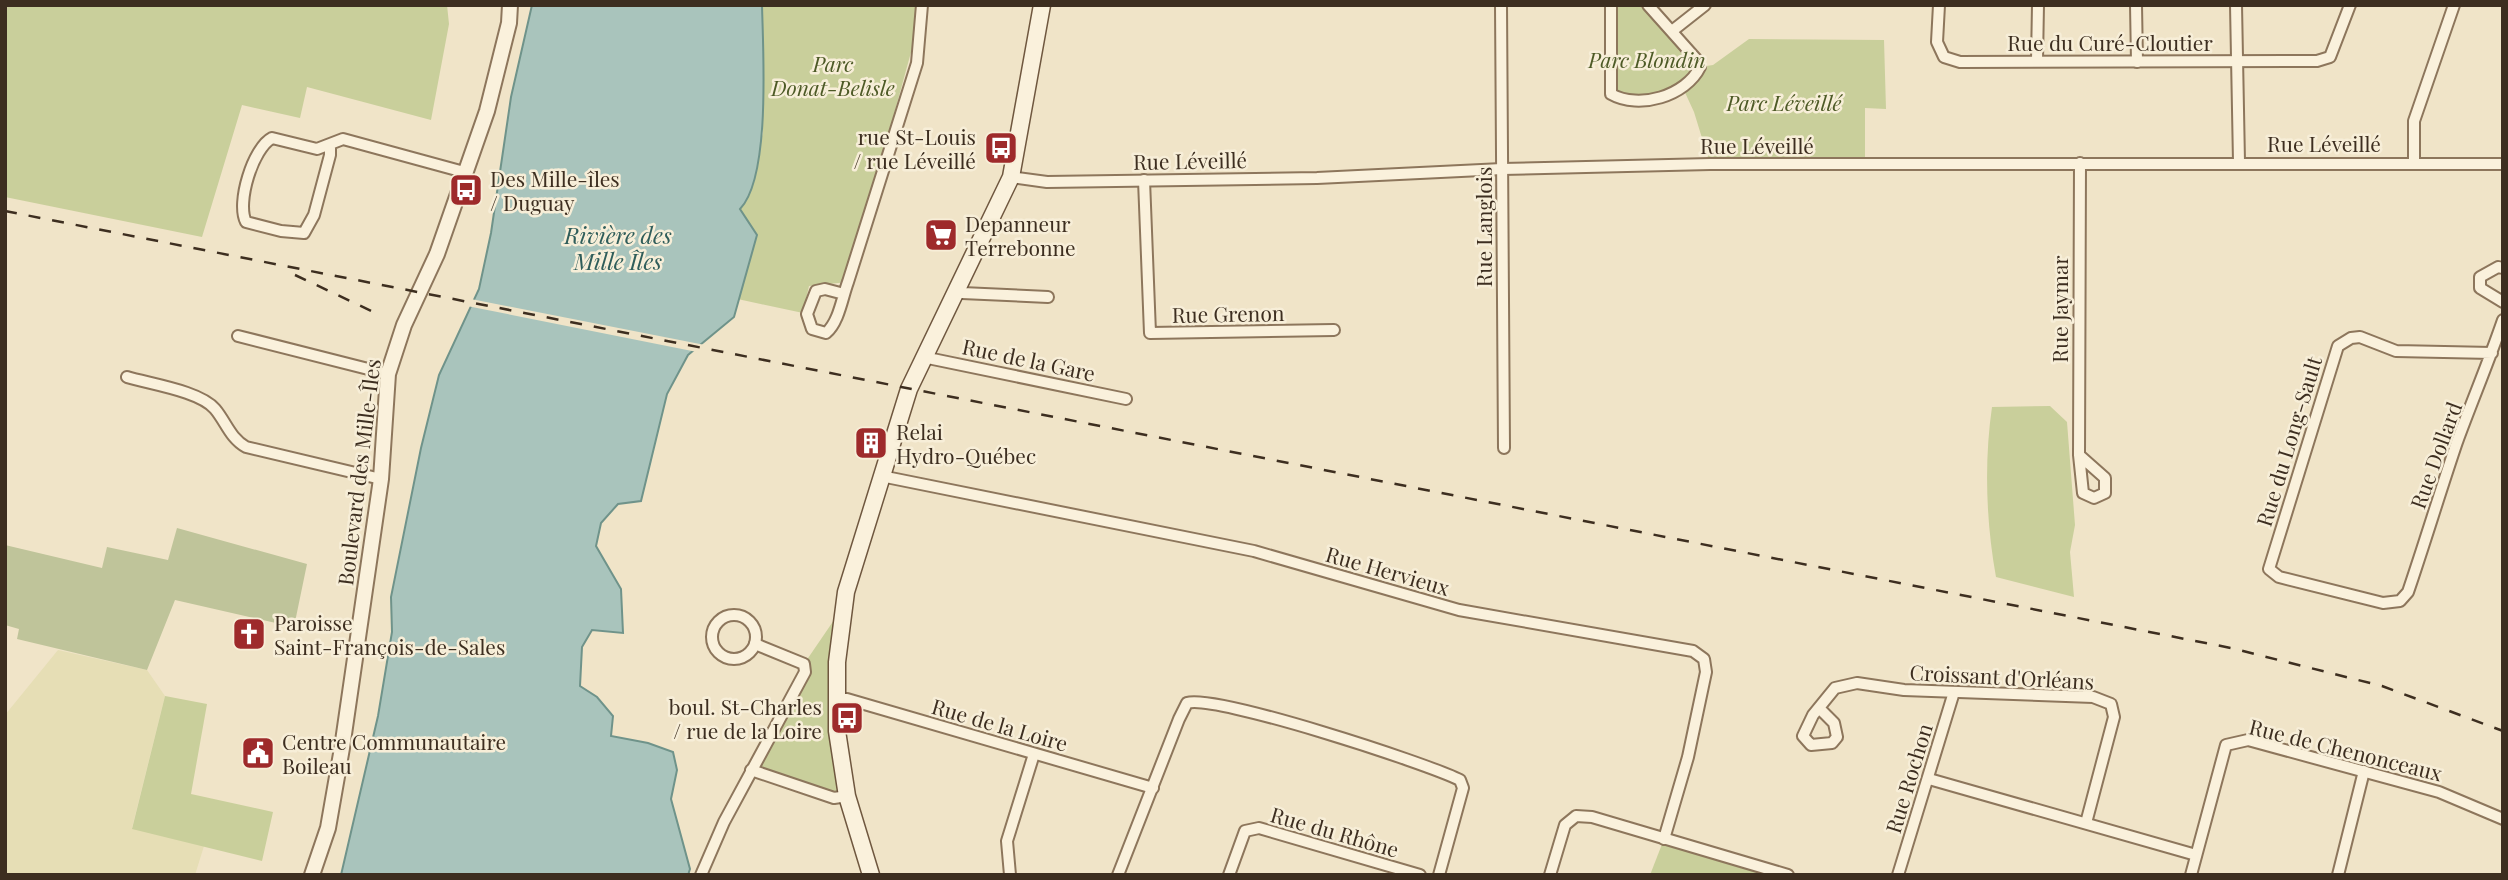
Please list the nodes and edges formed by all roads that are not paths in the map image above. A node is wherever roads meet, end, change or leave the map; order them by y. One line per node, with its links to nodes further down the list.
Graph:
1 (510, 5): 24 (street, Boulevard des Mille-Îles)
2 (922, 5): 29 (street)
3 (1042, 5): 25 (main road)
4 (1501, 5): 23 (street, Rue Langlois)
5 (1611, 5): 14 (street)
6 (1648, 5): 14 (street)
7 (1705, 5): 14 (street)
8 (1939, 5): 15 (street, Rue du Curé-Cloutier)
9 (2038, 5): 15 (street)
10 (2136, 5): 16 (street)
11 (2236, 5): 17 (street)
12 (2350, 5): 17 (street, Rue du Curé-Cloutier)
13 (2454, 5): 20 (street)
14 (1672, 31)
15 (2037, 61): 16 (street, Rue du Curé-Cloutier)
16 (2137, 62): 17 (street, Rue du Curé-Cloutier)
17 (2237, 62): 19 (street)
18 (330, 145): 18 (street); 24 (street)
19 (2239, 162): 20 (street, Rue Léveillé); 21 (street, Rue Léveillé)
20 (2414, 162): 22 (street, Rue Léveillé)
21 (2080, 163): 23 (street, Rue Léveillé); 41 (street, Rue Jaymar)
22 (2503, 164)
23 (1502, 169): 26 (street, Rue Léveillé); 40 (street, Rue Langlois)
24 (464, 172): 37 (street, Boulevard des Mille-Îles)
25 (1011, 177): 26 (street, Rue Léveillé); 28 (main road)
26 (1144, 180): 33 (street, Rue Grenon)
27 (2503, 268): 31 (street)
28 (955, 290): 30 (street); 36 (main road)
29 (844, 294)
30 (1048, 297)
31 (2503, 302)
32 (2503, 320): 35 (street, Rue Dollard)
33 (1334, 330)
34 (239, 336): 37 (street)
35 (2492, 353): 44 (street, Rue Dollard); 44 (street, Rue du Long-Sault)
36 (921, 361): 39 (street, Rue de la Gare); 42 (main road)
37 (388, 374): 43 (street, Boulevard des Mille-Îles)
38 (127, 377): 43 (street)
39 (1126, 399)
40 (1504, 448)
41 (2079, 455)
42 (881, 476): 47 (main road); 57 (street, Rue Hervieux)
43 (381, 479): 59 (street, Boulevard des Mille-Îles)
44 (2400, 601)
45 (755, 644): 45 (street); 50 (street)
46 (1954, 692): 48 (street, Croissant d'Orléans); 52 (street, Rue Rochon); 56 (street, Croissant d'Orléans)
47 (836, 699): 49 (street, Rue de la Loire); 54 (main road)
48 (1819, 708)
49 (1034, 754): 53 (street, Rue de la Loire); 62 (street)
50 (751, 769): 54 (street); 60 (street)
51 (2364, 771): 55 (street, Rue de Chenonceaux); 58 (street, Rue de Chenonceaux); 71 (street)
52 (1929, 779): 56 (street); 69 (street, Rue Rochon)
53 (1153, 788): 63 (street); 66 (street)
54 (847, 796): 61 (main road)
55 (2503, 820)
56 (2086, 823): 58 (street)
57 (1664, 839): 67 (street); 68 (street)
58 (2196, 855): 70 (street, Rue de Chenonceaux)
59 (312, 875)
60 (701, 875)
61 (871, 875)
62 (1010, 875)
63 (1118, 875)
64 (1229, 875): 65 (street, Rue du Rhône)
65 (1420, 875)
66 (1439, 875)
67 (1550, 875)
68 (1788, 875)
69 (1898, 875)
70 (2191, 875)
71 (2338, 875)

